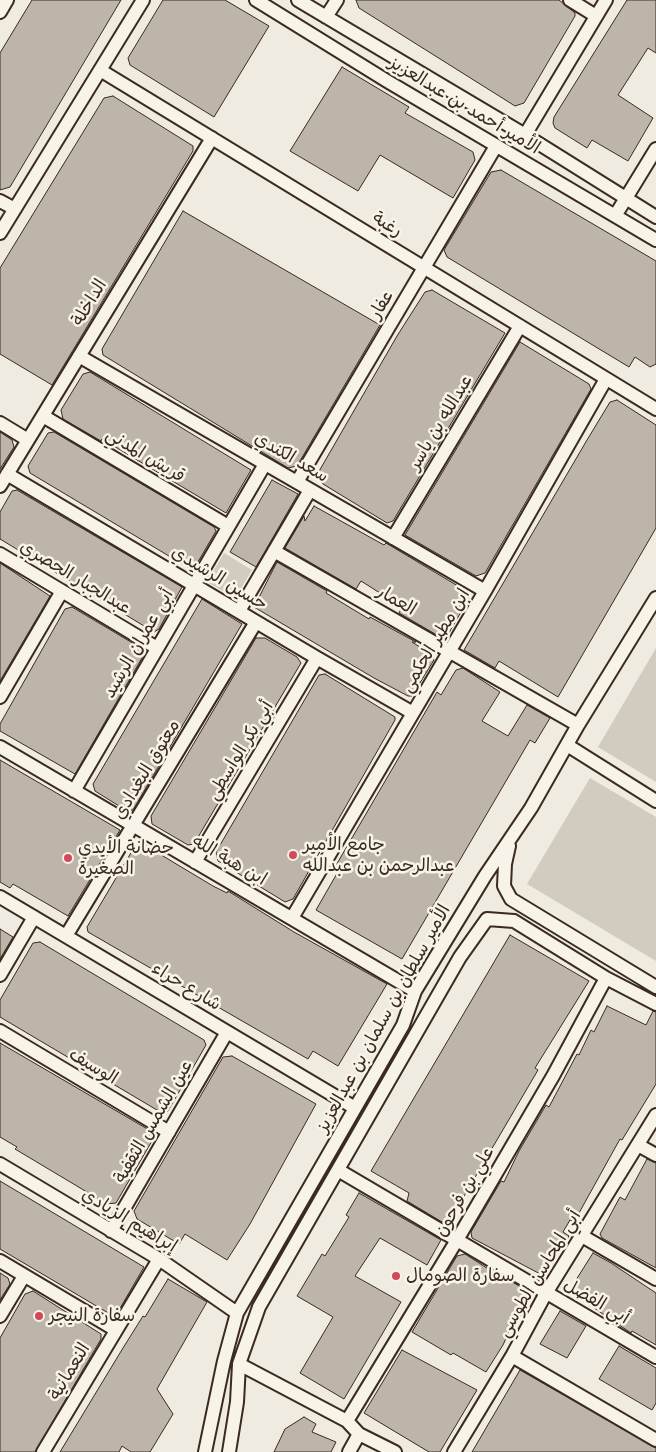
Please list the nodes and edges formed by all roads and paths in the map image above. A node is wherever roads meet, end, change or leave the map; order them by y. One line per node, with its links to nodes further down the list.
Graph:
1 (143, 0): 10 (street)
2 (256, 0): 7 (street, الأمير أحمد بن عبدالعزيز)
3 (298, 0): 9 (street, الأمير أحمد بن عبدالعزيز)
4 (337, 0): 9 (street)
5 (570, 0): 8 (street)
6 (606, 0): 8 (street)
7 (271, 4): 13 (street, الأمير أحمد بن عبدالعزيز)
8 (596, 16): 11 (street)
9 (326, 17): 11 (street, الأمير أحمد بن عبدالعزيز)
10 (100, 70): 12 (street, رغبة); 17 (street)
11 (525, 135): 15 (street, الأمير أحمد بن عبدالعزيز)
12 (212, 138): 22 (street, رغبة); 24 (street, الداخلة)
13 (496, 146): 18 (street, الأمير أحمد بن عبدالعزيز); 22 (street, عفار)
14 (656, 149): 15 (street)
15 (626, 198): 18 (street); 19 (street, الأمير أحمد بن عبدالعزيز)
16 (0, 201): 17 (street)
17 (14, 209): 20 (street)
18 (615, 216): 21 (street, الأمير أحمد بن عبدالعزيز)
19 (656, 217)
20 (0, 233)
21 (656, 240)
22 (424, 268): 23 (street, رغبة); 32 (street, عفار)
23 (520, 326): 25 (street, رغبة); 36 (street, عبدالله بن ياسر)
24 (79, 356): 27 (street, الداخلة); 30 (street, سعد الكندي)
25 (606, 379): 26 (street, رغبة); 41 (street, ابن مطير الحكمي)
26 (656, 409)
27 (44, 416): 29 (street, الداخلة); 35 (street, قريش المدني)
28 (0, 423): 29 (street)
29 (28, 440): 31 (street, الداخلة)
30 (265, 464): 32 (street, سعد الكندي); 35 (street, أبي عمران الرشيد)
31 (7, 474): 33 (street, الداخلة); 39 (street, حسين الرشيدي)
32 (297, 482): 34 (street, سعد الكندي)
33 (0, 486)
34 (310, 490): 36 (street, سعد الكندي); 37 (street)
35 (228, 526): 39 (street, أبي عمران الرشيد)
36 (393, 538): 41 (street, سعد الكندي)
37 (274, 551): 43 (street); 46 (street, العمار)
38 (0, 554): 40 (street, عبدالجبار الحصري)
39 (193, 585): 43 (street, حسين الرشيدي); 45 (street, أبي عمران الرشيد)
40 (62, 591): 45 (street, عبدالجبار الحصري); 48 (street)
41 (486, 591): 46 (street, ابن مطير الحكمي)
42 (656, 598): 50 (street, الأمير سلطان بن سلمان بن عبدالعزيز)
43 (239, 611): 44 (street, حسين الرشيدي)
44 (256, 622): 47 (street, حسين الرشيدي); 55 (street, معتوق البغدادي)
45 (157, 648): 53 (street, أبي عمران الرشيد)
46 (449, 652): 49 (street, ابن مطير الحكمي); 50 (street, العمار)
47 (317, 658): 49 (street, حسين الرشيدي); 57 (street, أبي بكر الواسطي)
48 (0, 697)
49 (413, 713): 60 (street, ابن مطير الحكمي)
50 (578, 725): 51 (street, الأمير سلطان بن سلمان بن عبدالعزيز)
51 (567, 745): 54 (street); 56 (street, الأمير سلطان بن سلمان بن عبدالعزيز)
52 (0, 747): 53 (street, ابن هبة الله)
53 (74, 791): 55 (street, ابن هبة الله)
54 (656, 801)
55 (134, 826): 57 (street, ابن هبة الله); 61 (street, معتوق البغدادي)
56 (510, 837): 64 (street); 65 (street, الأمير سلطان بن سلمان بن عبدالعزيز)
57 (194, 862): 60 (street, ابن هبة الله)
58 (0, 897): 59 (street, شارع حراء)
59 (34, 917): 61 (street, شارع حراء); 62 (street)
60 (292, 918): 65 (street, ابن هبة الله)
61 (66, 936): 70 (street, شارع حراء)
62 (0, 975)
63 (606, 978): 66 (street); 68 (street, الأمير سلطان بن سلمان بن عبدالعزيز); 82 (street, علي بن فرحون)
64 (656, 987)
65 (415, 991): 67 (street, الأمير سلطان بن سلمان بن عبدالعزيز)
66 (656, 1004)
67 (403, 1025): 68 (street); 71 (street, الأمير سلطان بن سلمان بن عبدالعزيز)
68 (418, 1030): 72 (street, الأمير سلطان بن سلمان بن عبدالعزيز)
69 (0, 1031): 75 (street, الوسيف)
70 (227, 1032): 73 (street, شارع حراء); 75 (street, عين الشمس الثقفية)
71 (388, 1050): 72 (street); 73 (street, الأمير سلطان بن سلمان بن عبدالعزيز)
72 (402, 1057): 79 (street, الأمير سلطان بن سلمان بن عبدالعزيز)
73 (355, 1108): 88 (street, الأمير سلطان بن سلمان بن عبدالعزيز)
74 (656, 1115): 76 (street, أبي المحاسن الطوسي)
75 (169, 1132): 80 (street, عين الشمس الثقفية)
76 (638, 1145): 77 (street); 81 (street, أبي المحاسن الطوسي)
77 (656, 1156)
78 (0, 1164): 80 (street, إبراهيم الزيادي)
79 (338, 1170): 82 (street, أبي الفضل); 93 (street, الأمير سلطان بن سلمان بن عبدالعزيز)
80 (111, 1231): 83 (street, إبراهيم الزيادي)
81 (582, 1236): 86 (street); 87 (street, أبي المحاسن الطوسي)
82 (457, 1240): 87 (street, أبي الفضل); 94 (street, علي بن فرحون)
83 (159, 1259): 88 (street, إبراهيم الزيادي); 90 (street, النعمانية)
84 (0, 1262): 85 (street)
85 (24, 1276): 89 (street); 90 (street)
86 (656, 1280)
87 (546, 1293): 91 (street, أبي المحاسن الطوسي); 92 (street, أبي الفضل)
88 (236, 1313): 98 (street, الأمير سلطان بن سلمان بن عبدالعزيز)
89 (0, 1316)
90 (116, 1330): 97 (street, النعمانية)
91 (512, 1356): 96 (street); 102 (street, أبي المحاسن الطوسي)
92 (656, 1357)
93 (239, 1364): 94 (street); 99 (street, الأمير سلطان بن سلمان بن عبدالعزيز)
94 (347, 1421): 95 (street)
95 (359, 1434): 100 (street); 101 (street)
96 (656, 1440)
97 (43, 1452)
98 (205, 1452)
99 (229, 1452)
100 (348, 1452)
101 (395, 1452)
102 (454, 1452)

